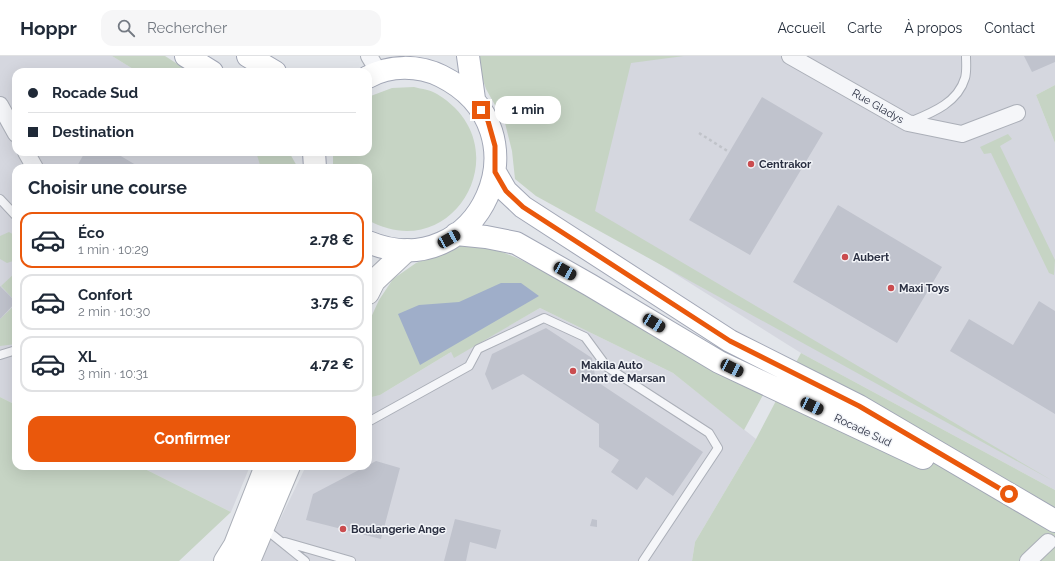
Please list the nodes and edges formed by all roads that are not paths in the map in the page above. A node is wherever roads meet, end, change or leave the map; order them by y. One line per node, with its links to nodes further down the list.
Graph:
1 (186, 56): 7 (main road)
2 (248, 56): 8 (main road)
3 (468, 56): 10 (main road)
4 (790, 56): 13 (street, Rue Gladys)
5 (966, 56): 13 (lane)
6 (416, 62): 9 (main road); 10 (main road)
7 (206, 68)
8 (268, 68)
9 (372, 68)
10 (474, 99): 15 (main road)
11 (0, 105): 14 (street)
12 (1017, 113): 13 (street, Rue Gladys)
13 (908, 123)
14 (12, 127)
15 (495, 172): 18 (main road); 27 (main road, Rocade Sud)
16 (0, 199): 17 (lane)
17 (12, 212)
18 (456, 234): 20 (main road); 27 (main road, Rocade Sud)
19 (372, 243): 20 (main road)
20 (407, 250): 21 (main road)
21 (372, 285)
22 (12, 351): 23 (lane)
23 (0, 355)
24 (372, 420): 36 (lane)
25 (265, 470): 28 (main road)
26 (286, 470): 28 (main road)
27 (1036, 510): 29 (main road, Rocade Sud)
28 (259, 512): 30 (lane); 32 (main road); 33 (main road)
29 (1055, 521)
30 (281, 541): 34 (lane); 35 (lane)
31 (1048, 542): 37 (street)
32 (225, 561)
33 (249, 561)
34 (305, 561)
35 (351, 561)
36 (643, 561)
37 (1028, 561)

